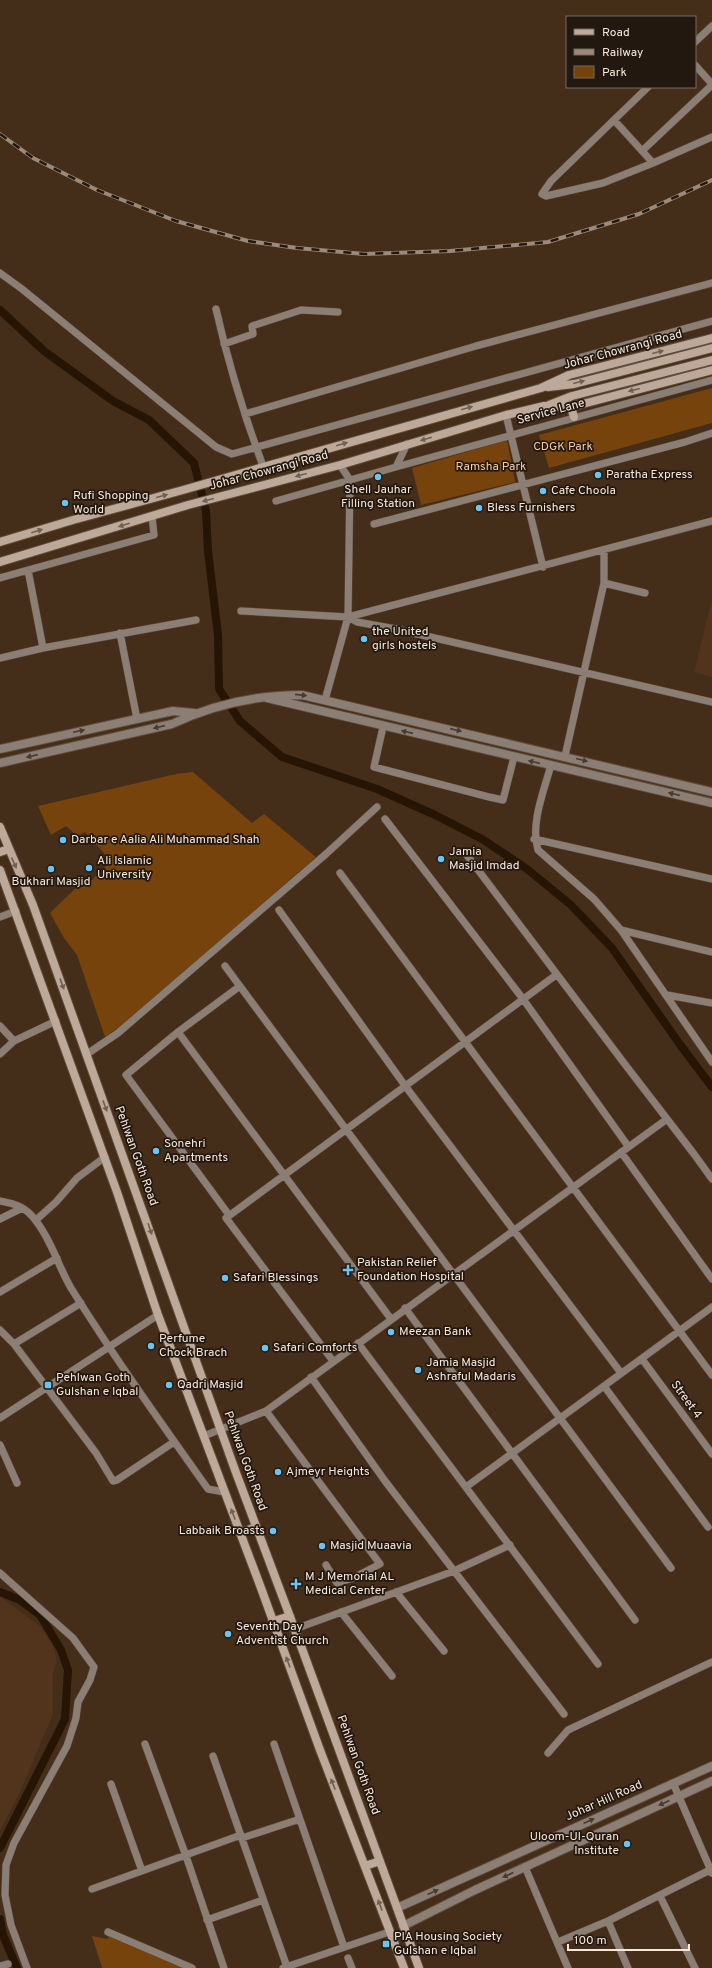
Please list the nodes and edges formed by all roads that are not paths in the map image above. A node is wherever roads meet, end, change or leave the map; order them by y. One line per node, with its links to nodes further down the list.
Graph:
1 (712, 26): 2 (street)
2 (696, 41)
3 (696, 66): 4 (street)
4 (712, 84): 8 (street)
5 (647, 88): 6 (street)
6 (614, 120): 8 (street); 9 (street)
7 (712, 137): 9 (street)
8 (643, 150): 9 (street)
9 (653, 163)
10 (0, 273): 30 (street)
11 (712, 283): 24 (street)
12 (216, 309): 16 (street)
13 (338, 312): 16 (street)
14 (712, 321): 30 (street)
15 (712, 338): 21 (main road, Johar Chowrangi Road, one-way to 15)
16 (224, 344): 24 (street)
17 (712, 348): 21 (main road, Johar Chowrangi Road, one-way to 17)
18 (712, 360): 22 (main road, Johar Chowrangi Road)
19 (712, 370): 23 (main road, Johar Chowrangi Road, one-way to 23)
20 (712, 380): 26 (street, Service Lane)
21 (541, 388): 32 (main road, Johar Chowrangi Road, one-way to 21)
22 (544, 406): 23 (main road, Johar Chowrangi Road); 25 (main road, Johar Chowrangi Road)
23 (571, 407): 26 (main road)
24 (245, 414): 30 (street)
25 (506, 415): 28 (street); 29 (main road, Johar Chowrangi Road, one-way to 29)
26 (574, 417): 28 (street, Service Lane)
27 (712, 433): 35 (street)
28 (511, 434): 33 (street, Service Lane); 35 (street)
29 (407, 444): 31 (main road, Johar Chowrangi Road); 33 (street)
30 (256, 448): 32 (street)
31 (340, 465): 34 (street); 37 (main road, Johar Chowrangi Road, one-way to 37)
32 (263, 466): 40 (main road, Johar Chowrangi Road, one-way to 32)
33 (396, 467): 34 (street, Service Lane)
34 (350, 480): 36 (street, Service Lane); 49 (street)
35 (524, 484): 39 (street); 43 (street)
36 (276, 501)
37 (152, 516): 42 (main road, Johar Chowrangi Road, one-way to 42); 44 (street)
38 (712, 521): 41 (street)
39 (374, 524)
40 (0, 542)
41 (604, 550): 43 (street); 46 (street)
42 (0, 562)
43 (543, 567): 49 (street)
44 (28, 570): 45 (street); 52 (street)
45 (0, 578)
46 (604, 583): 47 (street); 54 (street)
47 (646, 593)
48 (241, 611): 49 (street)
49 (348, 617): 54 (street); 56 (street)
50 (196, 620): 51 (street)
51 (120, 633): 52 (street); 59 (street)
52 (43, 648): 53 (street)
53 (0, 658)
54 (583, 672): 57 (street); 62 (street)
55 (258, 698): 56 (street, one-way to 56); 58 (street); 60 (street)
56 (325, 700): 62 (street, one-way to 62)
57 (712, 702)
58 (195, 713): 59 (street); 64 (street, one-way to 64)
59 (137, 719): 61 (street, one-way to 59)
60 (383, 727): 63 (street, one-way to 60); 63 (street)
61 (0, 749)
62 (564, 756): 66 (street, one-way to 66)
63 (514, 757): 65 (street, one-way to 63)
64 (0, 763)
65 (551, 766): 67 (street, one-way to 65); 71 (street)
66 (712, 792)
67 (712, 803)
68 (377, 807): 95 (street)
69 (385, 819): 87 (street)
70 (0, 827): 72 (main road, Pehlwan Goth Road)
71 (534, 839): 77 (street); 81 (street)
72 (9, 849): 73 (main road); 95 (main road, Pehlwan Goth Road, one-way to 95)
73 (0, 852)
74 (466, 854): 84 (street)
75 (0, 870): 79 (main road)
76 (340, 873): 93 (street)
77 (712, 879)
78 (278, 910): 97 (street)
79 (16, 911): 80 (street); 89 (main road)
80 (0, 917)
81 (621, 930): 82 (street); 86 (street)
82 (712, 952)
83 (225, 966): 85 (street)
84 (556, 975): 87 (street); 98 (street)
85 (240, 986): 91 (street); 99 (street)
86 (667, 995): 88 (street); 96 (street)
87 (523, 999): 93 (street); 100 (street)
88 (712, 1003)
89 (56, 1021): 92 (street); 102 (main road)
90 (0, 1026): 92 (street)
91 (178, 1032): 103 (street); 108 (street)
92 (14, 1041): 94 (street)
93 (465, 1043): 97 (street); 105 (street)
94 (0, 1054)
95 (87, 1054): 136 (main road, Pehlwan Goth Road, one-way to 136)
96 (712, 1062)
97 (406, 1087): 99 (street); 111 (street)
98 (667, 1119): 100 (street); 104 (street)
99 (346, 1130): 103 (street); 113 (street)
100 (628, 1146): 101 (street)
101 (621, 1152): 105 (street); 114 (street)
102 (104, 1157): 110 (street); 119 (main road)
103 (285, 1175): 108 (street); 120 (street)
104 (712, 1179)
105 (571, 1187): 111 (street); 122 (street)
106 (0, 1201): 107 (street)
107 (22, 1208): 109 (street); 110 (street)
108 (230, 1215): 127 (street)
109 (0, 1219)
110 (36, 1220): 112 (street)
111 (513, 1230): 113 (street); 128 (street)
112 (57, 1258): 115 (street); 116 (street)
113 (453, 1274): 118 (street); 135 (street)
114 (712, 1279)
115 (0, 1292)
116 (81, 1303): 124 (street); 125 (street)
117 (712, 1307): 122 (street)
118 (405, 1308): 120 (street); 140 (street)
119 (158, 1315): 125 (street); 137 (main road)
120 (391, 1319): 123 (street)
121 (0, 1330): 124 (street)
122 (679, 1331): 126 (street); 129 (street)
123 (358, 1343): 127 (street); 143 (street)
124 (14, 1344): 132 (street)
125 (110, 1347): 132 (street); 138 (street)
126 (642, 1359): 128 (street); 141 (street, Street 4)
127 (333, 1361): 130 (street)
128 (621, 1373): 131 (street)
129 (712, 1375)
130 (311, 1377): 133 (street); 151 (street)
131 (604, 1386): 135 (street); 146 (street)
132 (47, 1389): 134 (street); 138 (street)
133 (266, 1411): 136 (street); 149 (street)
134 (0, 1418)
135 (560, 1418): 140 (street); 150 (street)
136 (220, 1428): 137 (street); 145 (main road, Pehlwan Goth Road)
137 (204, 1436): 144 (main road)
138 (174, 1442): 144 (street)
139 (0, 1445): 142 (street)
140 (511, 1454): 143 (street); 156 (street)
141 (712, 1454)
142 (17, 1483)
143 (466, 1487): 148 (street)
144 (224, 1492): 147 (main road, one-way to 144)
145 (256, 1527): 147 (main road); 155 (main road, Pehlwan Goth Road)
146 (708, 1527)
147 (240, 1533): 157 (main road)
148 (510, 1545): 151 (street); 161 (street)
149 (326, 1564)
150 (671, 1568)
151 (454, 1571): 153 (street); 163 (street)
152 (0, 1573): 196 (street)
153 (396, 1592): 154 (street); 159 (street)
154 (341, 1612): 158 (street); 162 (street)
155 (290, 1616): 157 (main road); 158 (main road, Pehlwan Goth Road)
156 (635, 1620)
157 (274, 1621): 177 (main road, one-way to 157)
158 (295, 1629): 176 (main road, Pehlwan Goth Road)
159 (444, 1651)
160 (712, 1662): 166 (street)
161 (598, 1664)
162 (392, 1676)
163 (564, 1714)
164 (144, 1744): 175 (street)
165 (274, 1744): 173 (street)
166 (548, 1753)
167 (213, 1756): 174 (street)
168 (712, 1766): 171 (street, Johar Hill Road)
169 (712, 1781): 172 (street)
170 (111, 1784): 179 (street)
171 (673, 1784): 172 (street); 184 (street, Johar Hill Road, one-way to 171)
172 (679, 1797): 178 (street, one-way to 178); 180 (street)
173 (300, 1819): 174 (street); 191 (street)
174 (242, 1837): 175 (street); 183 (street)
175 (186, 1856): 179 (street); 185 (street)
176 (380, 1861): 177 (main road); 184 (main road, Pehlwan Goth Road)
177 (365, 1866): 189 (main road, one-way to 177)
178 (525, 1867): 187 (street, one-way to 187); 190 (street)
179 (142, 1871): 181 (street)
180 (711, 1871): 182 (street)
181 (92, 1889)
182 (660, 1896): 186 (street); 204 (street)
183 (263, 1900): 185 (street); 195 (street)
184 (397, 1908): 187 (main road, Pehlwan Goth Road)
185 (207, 1920): 198 (street)
186 (608, 1921): 190 (street); 203 (street)
187 (403, 1926): 201 (main road, Pehlwan Goth Road)
188 (108, 1932): 197 (street)
189 (389, 1932): 191 (street); 200 (main road)
190 (558, 1942): 202 (street)
191 (344, 1947): 195 (street)
192 (348, 1958): 199 (street)
193 (8, 1964): 194 (street)
194 (0, 1966)
195 (285, 1967)
196 (27, 1968)
197 (192, 1968)
198 (224, 1968)
199 (352, 1968)
200 (404, 1968)
201 (419, 1968)
202 (568, 1968)
203 (628, 1968)
204 (695, 1968)

